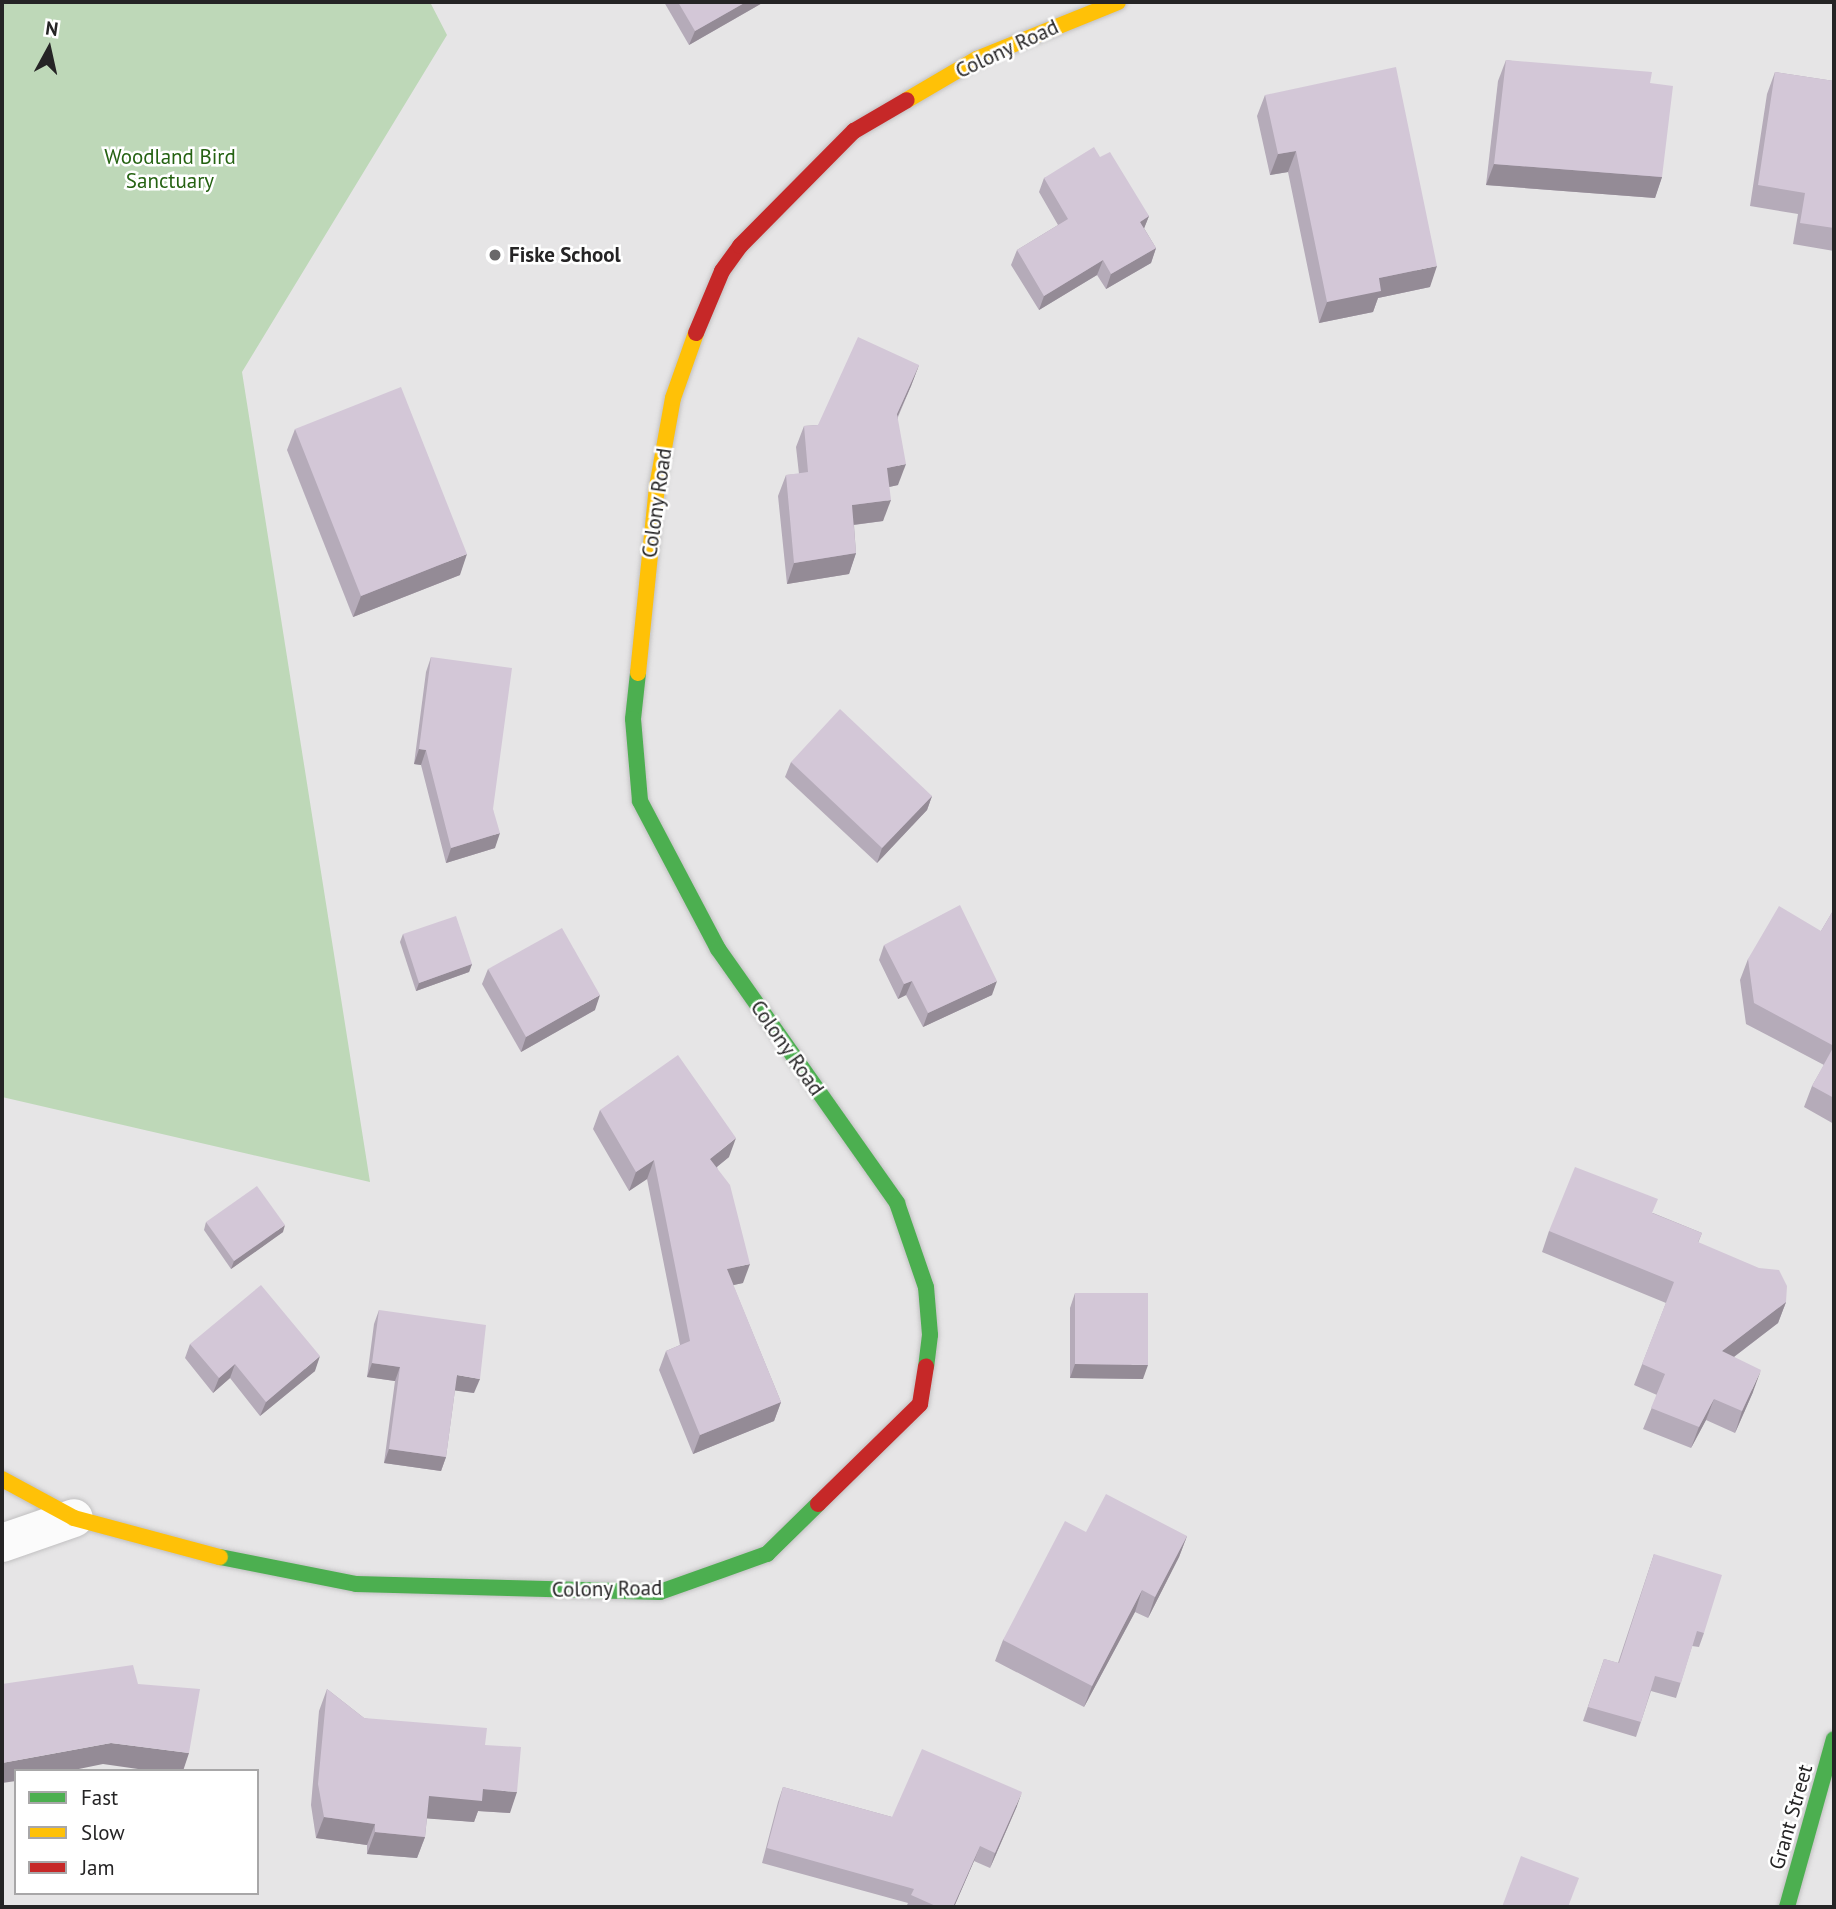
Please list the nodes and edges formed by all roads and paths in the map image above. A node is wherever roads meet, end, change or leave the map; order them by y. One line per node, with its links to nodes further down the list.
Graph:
1 (1118, 2): 3 (street, Colony Road)
2 (2, 1479): 3 (street, Colony Road)
3 (74, 1518): 4 (street)
4 (2, 1543)
5 (1834, 1739): 6 (street, Grant Street)
6 (1787, 1907)

